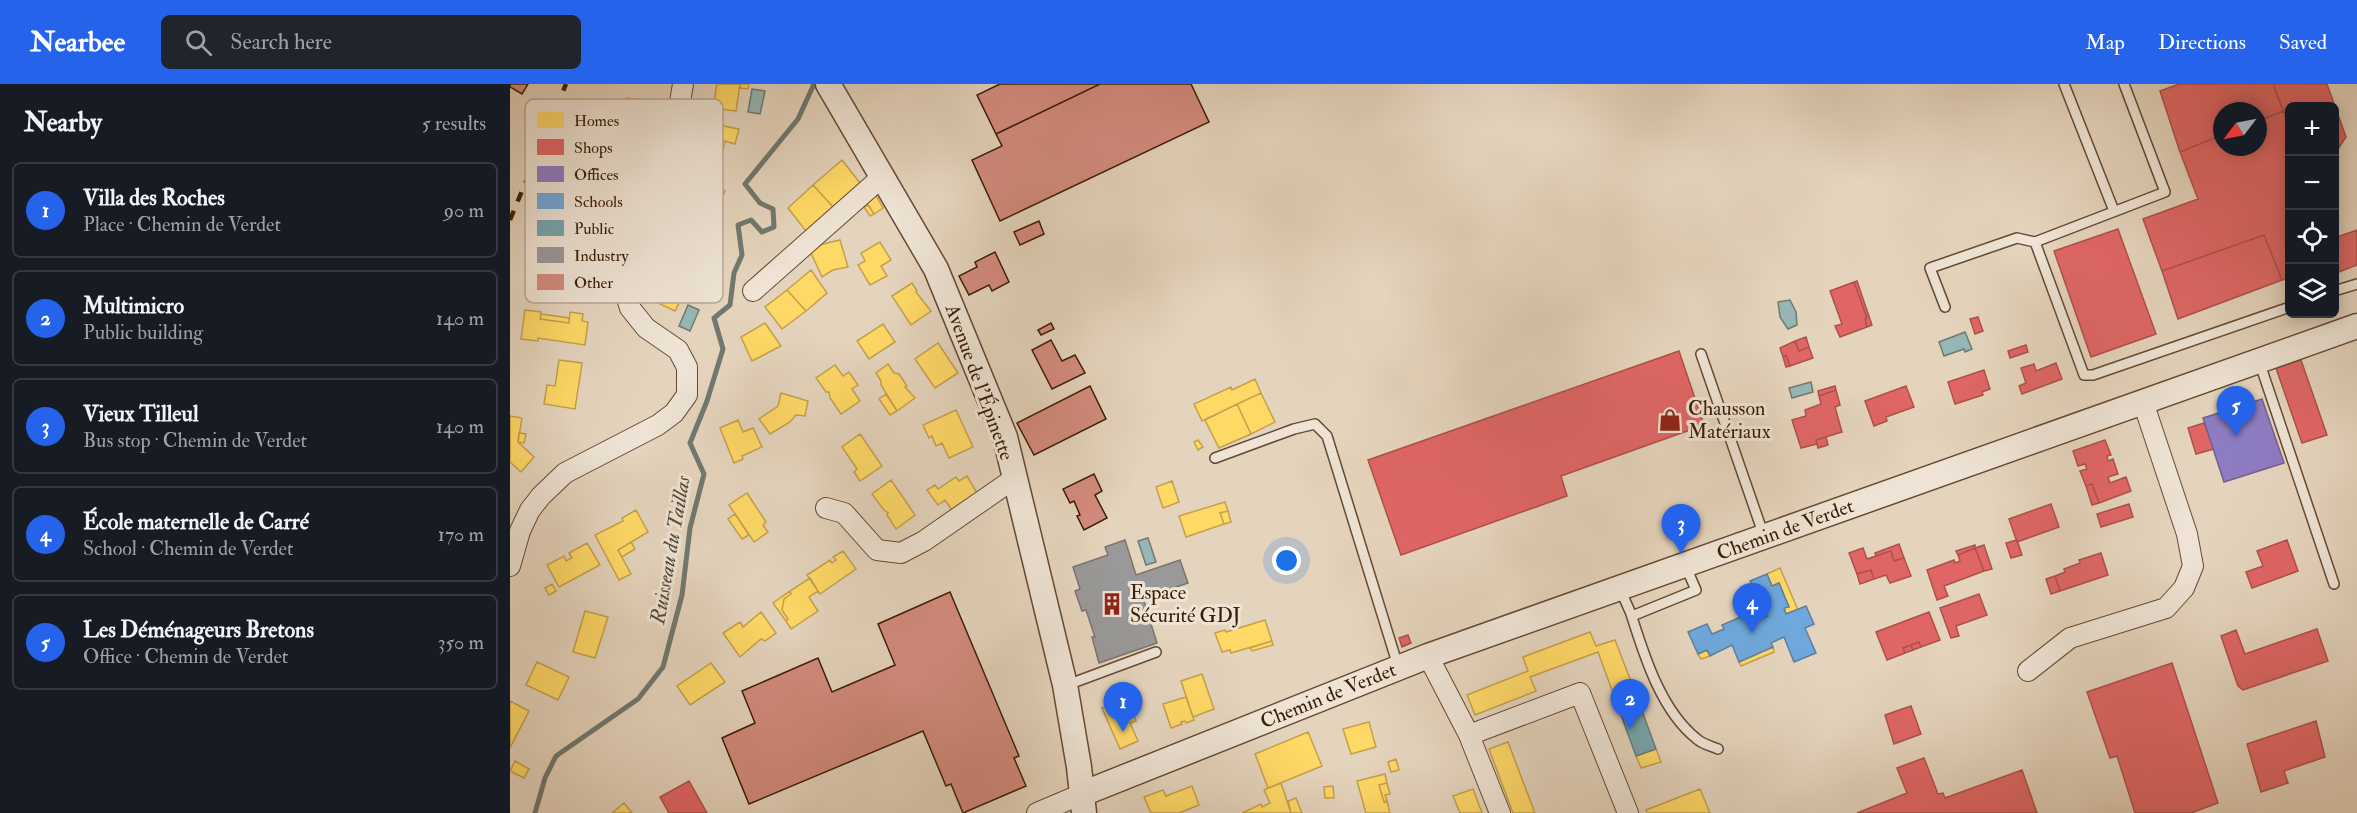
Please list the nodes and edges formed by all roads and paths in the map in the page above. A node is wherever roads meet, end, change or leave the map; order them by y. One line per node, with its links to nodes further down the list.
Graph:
1 (683, 84): 5 (street)
2 (828, 84): 6 (street, Avenue de l'Épinette)
3 (2064, 84): 7 (lane)
4 (2124, 84): 7 (lane)
5 (680, 99)
6 (883, 176): 11 (street); 20 (street, Avenue de l'Épinette)
7 (2114, 211): 8 (lane)
8 (2035, 242): 13 (lane); 14 (lane)
9 (2357, 284): 10 (lane)
10 (2339, 289)
11 (753, 291)
12 (628, 303): 24 (street)
13 (1945, 307)
14 (2285, 308)
15 (2357, 326): 17 (street, Chemin de Verdet)
16 (1701, 354): 22 (lane)
17 (2259, 361): 18 (street, Chemin de Verdet); 25 (lane)
18 (2144, 402): 22 (street, Chemin de Verdet); 31 (street)
19 (1215, 458): 30 (lane)
20 (1015, 478): 21 (street); 32 (street, Avenue de l'Épinette)
21 (826, 508)
22 (1764, 536): 23 (street, Chemin de Verdet)
23 (1685, 565): 26 (street, Chemin de Verdet); 27 (lane)
24 (510, 566)
25 (2334, 584)
26 (1619, 587): 27 (lane); 29 (street, Chemin de Verdet)
27 (1630, 614): 34 (lane)
28 (1156, 652): 32 (lane)
29 (1428, 656): 30 (street, Chemin de Verdet); 33 (street)
30 (1398, 667): 35 (street, Chemin de Verdet)
31 (2028, 671)
32 (1065, 686): 35 (street, Avenue de l'Épinette)
33 (1469, 735): 37 (street); 38 (street)
34 (1718, 749)
35 (1083, 804): 36 (street)
36 (1037, 813)
37 (1500, 813)
38 (1628, 813)

